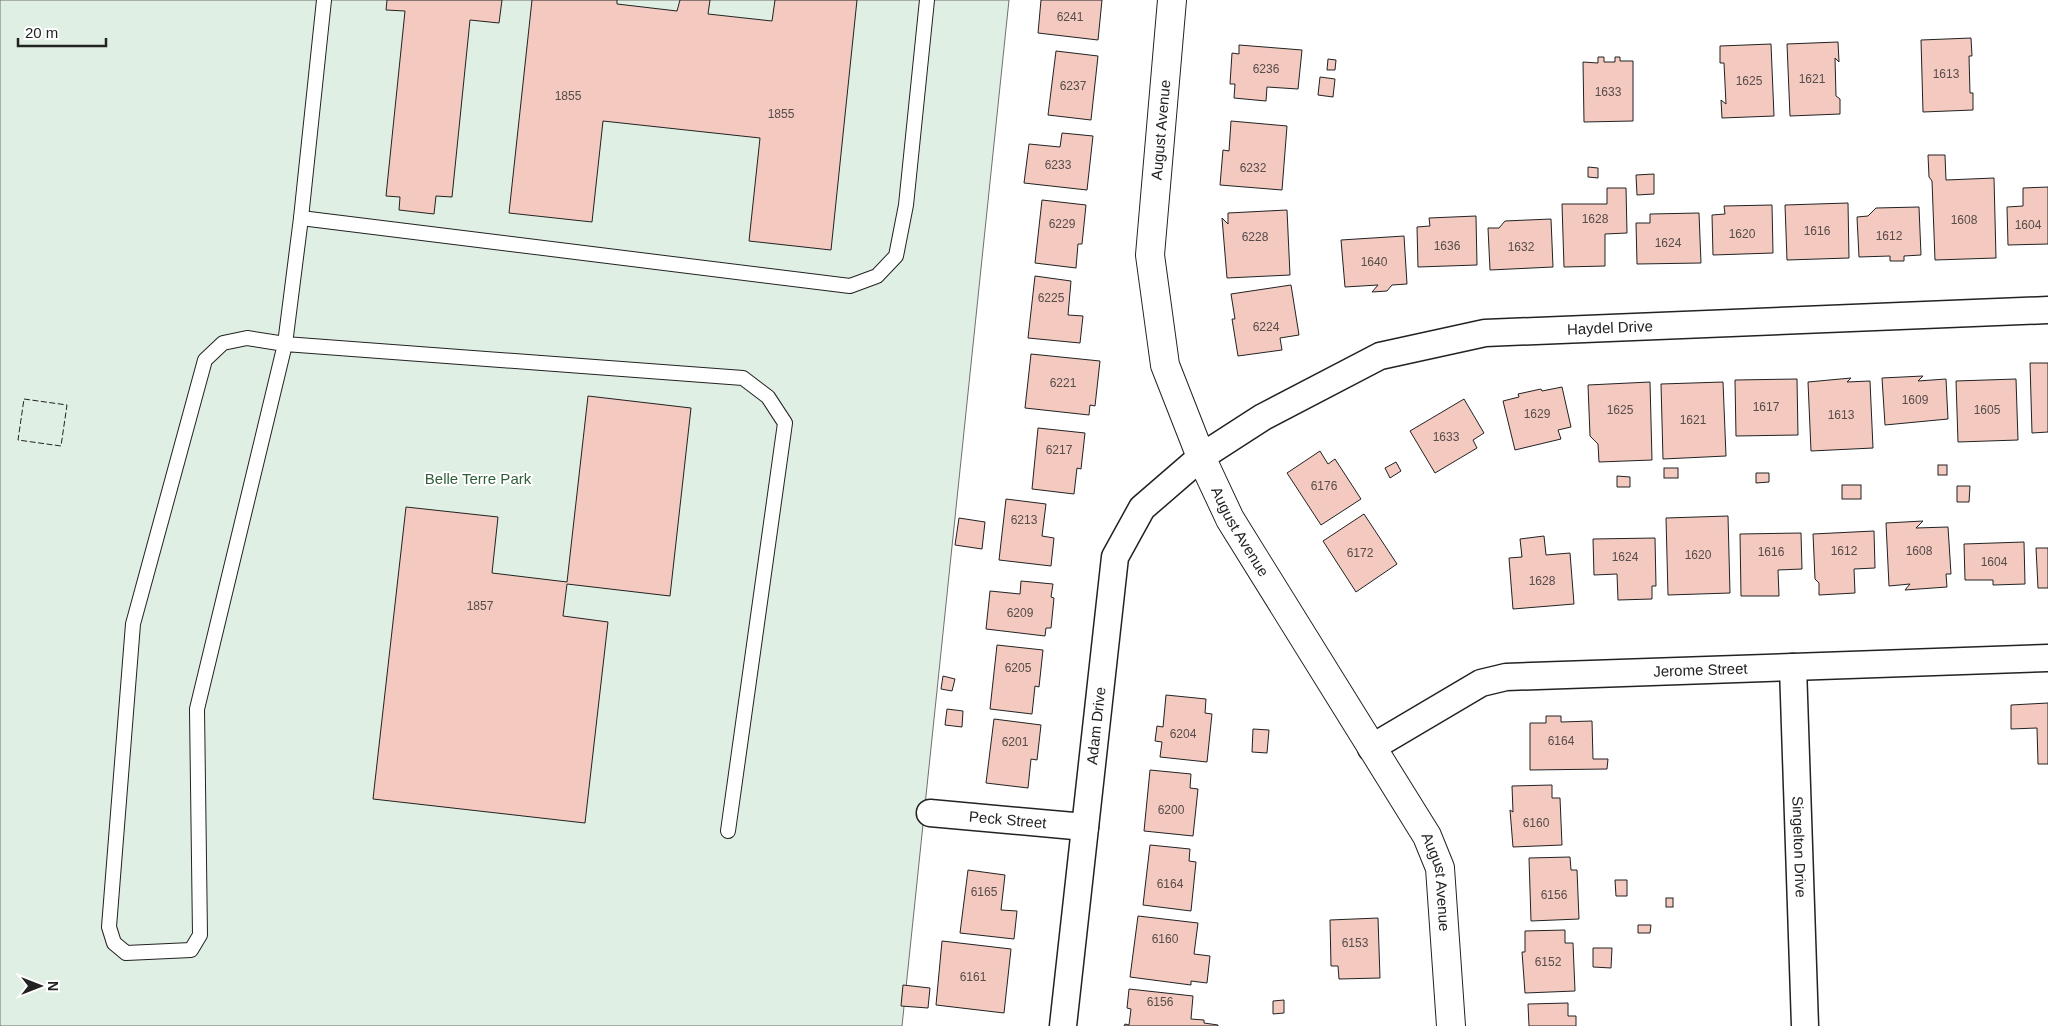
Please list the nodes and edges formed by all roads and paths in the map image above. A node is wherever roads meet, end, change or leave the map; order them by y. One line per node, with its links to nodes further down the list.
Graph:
1 (324, 0): 4 (lane)
2 (927, 0): 4 (lane)
3 (1172, 0): 7 (street, August Avenue)
4 (301, 218): 6 (lane)
5 (2048, 310): 7 (street, Haydel Drive)
6 (285, 344): 6 (lane); 13 (lane)
7 (1201, 457): 10 (street, August Avenue); 12 (street, Adam Drive)
8 (2048, 658): 9 (street, Jerome Street)
9 (1793, 667): 10 (street, Jerome Street); 16 (street, Singelton Drive)
10 (1371, 748): 15 (street, August Avenue)
11 (930, 814): 12 (street, Peck Street)
12 (1086, 827): 14 (street, Adam Drive)
13 (728, 831)
14 (1063, 1026)
15 (1451, 1026)
16 (1804, 1026)

